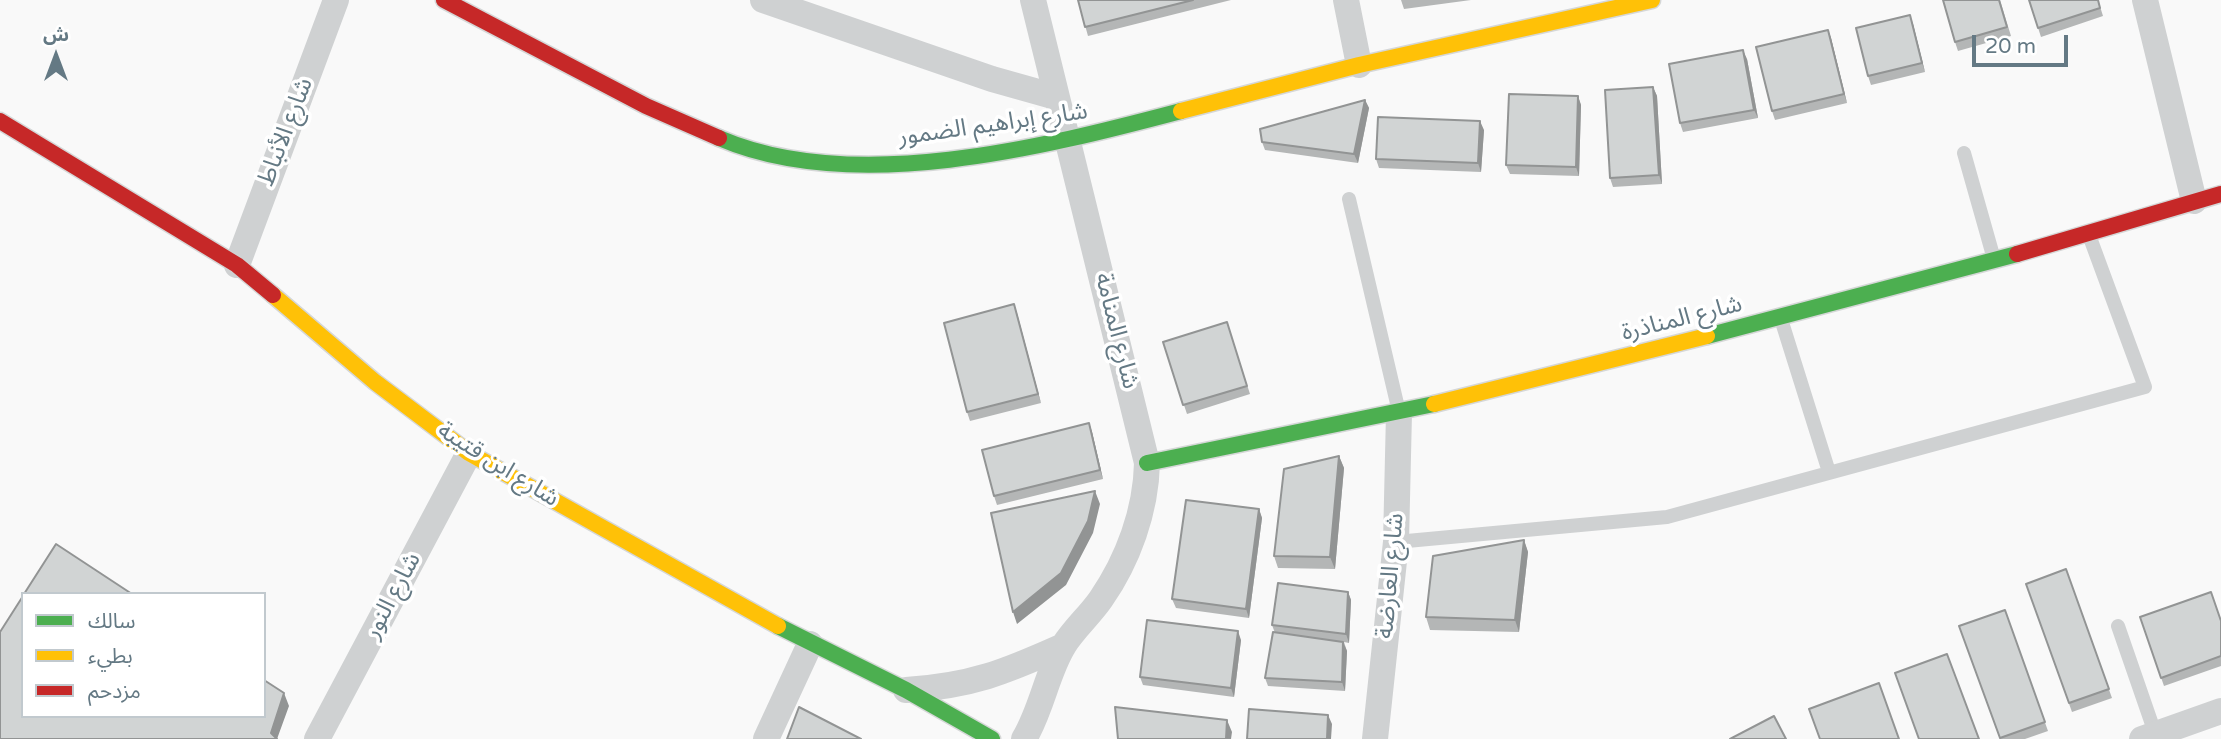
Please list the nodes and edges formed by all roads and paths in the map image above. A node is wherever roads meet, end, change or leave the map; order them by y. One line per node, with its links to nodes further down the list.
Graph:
1 (336, 0): 18 (street, شارع الأنباط)
2 (444, 0): 11 (street, شارع إبراهيم الضمور)
3 (763, 0): 9 (street)
4 (1033, 0): 9 (street, شارع المنامة)
5 (1346, 0): 8 (street)
6 (1652, 0): 8 (street, شارع إبراهيم الضمور)
7 (2145, 0): 15 (street)
8 (1359, 65): 11 (street, شارع إبراهيم الضمور)
9 (1056, 97): 11 (street, شارع المنامة)
10 (0, 121): 18 (street, شارع ابن قتيبة)
11 (1068, 141): 22 (street, شارع المنامة)
12 (1964, 153): 17 (lane)
13 (2221, 194): 15 (street, شارع المناذرة)
14 (1349, 198): 20 (lane)
15 (2194, 201): 16 (street, شارع المناذرة)
16 (2089, 235): 17 (street, شارع المناذرة); 23 (lane)
17 (1994, 259): 19 (street, شارع المناذرة)
18 (237, 265): 21 (street, شارع ابن قتيبة)
19 (1781, 318): 20 (street, شارع المناذرة); 23 (lane)
20 (1399, 413): 22 (street, شارع المناذرة); 24 (street, شارع العارضة)
21 (470, 453): 26 (street, شارع ابن قتيبة); 31 (street, شارع النور)
22 (1147, 463): 27 (street, شارع المنامة)
23 (1829, 472): 24 (lane)
24 (1396, 542): 35 (street, شارع العارضة)
25 (2118, 626): 30 (lane)
26 (810, 644): 28 (street, شارع ابن قتيبة); 32 (street)
27 (1063, 646): 28 (street, شارع المنامة); 34 (street, شارع المنامة)
28 (906, 690): 33 (street, شارع ابن قتيبة)
29 (2221, 711): 30 (street)
30 (2164, 734)
31 (317, 739)
32 (766, 739)
33 (992, 739)
34 (1024, 739)
35 (1375, 739)

